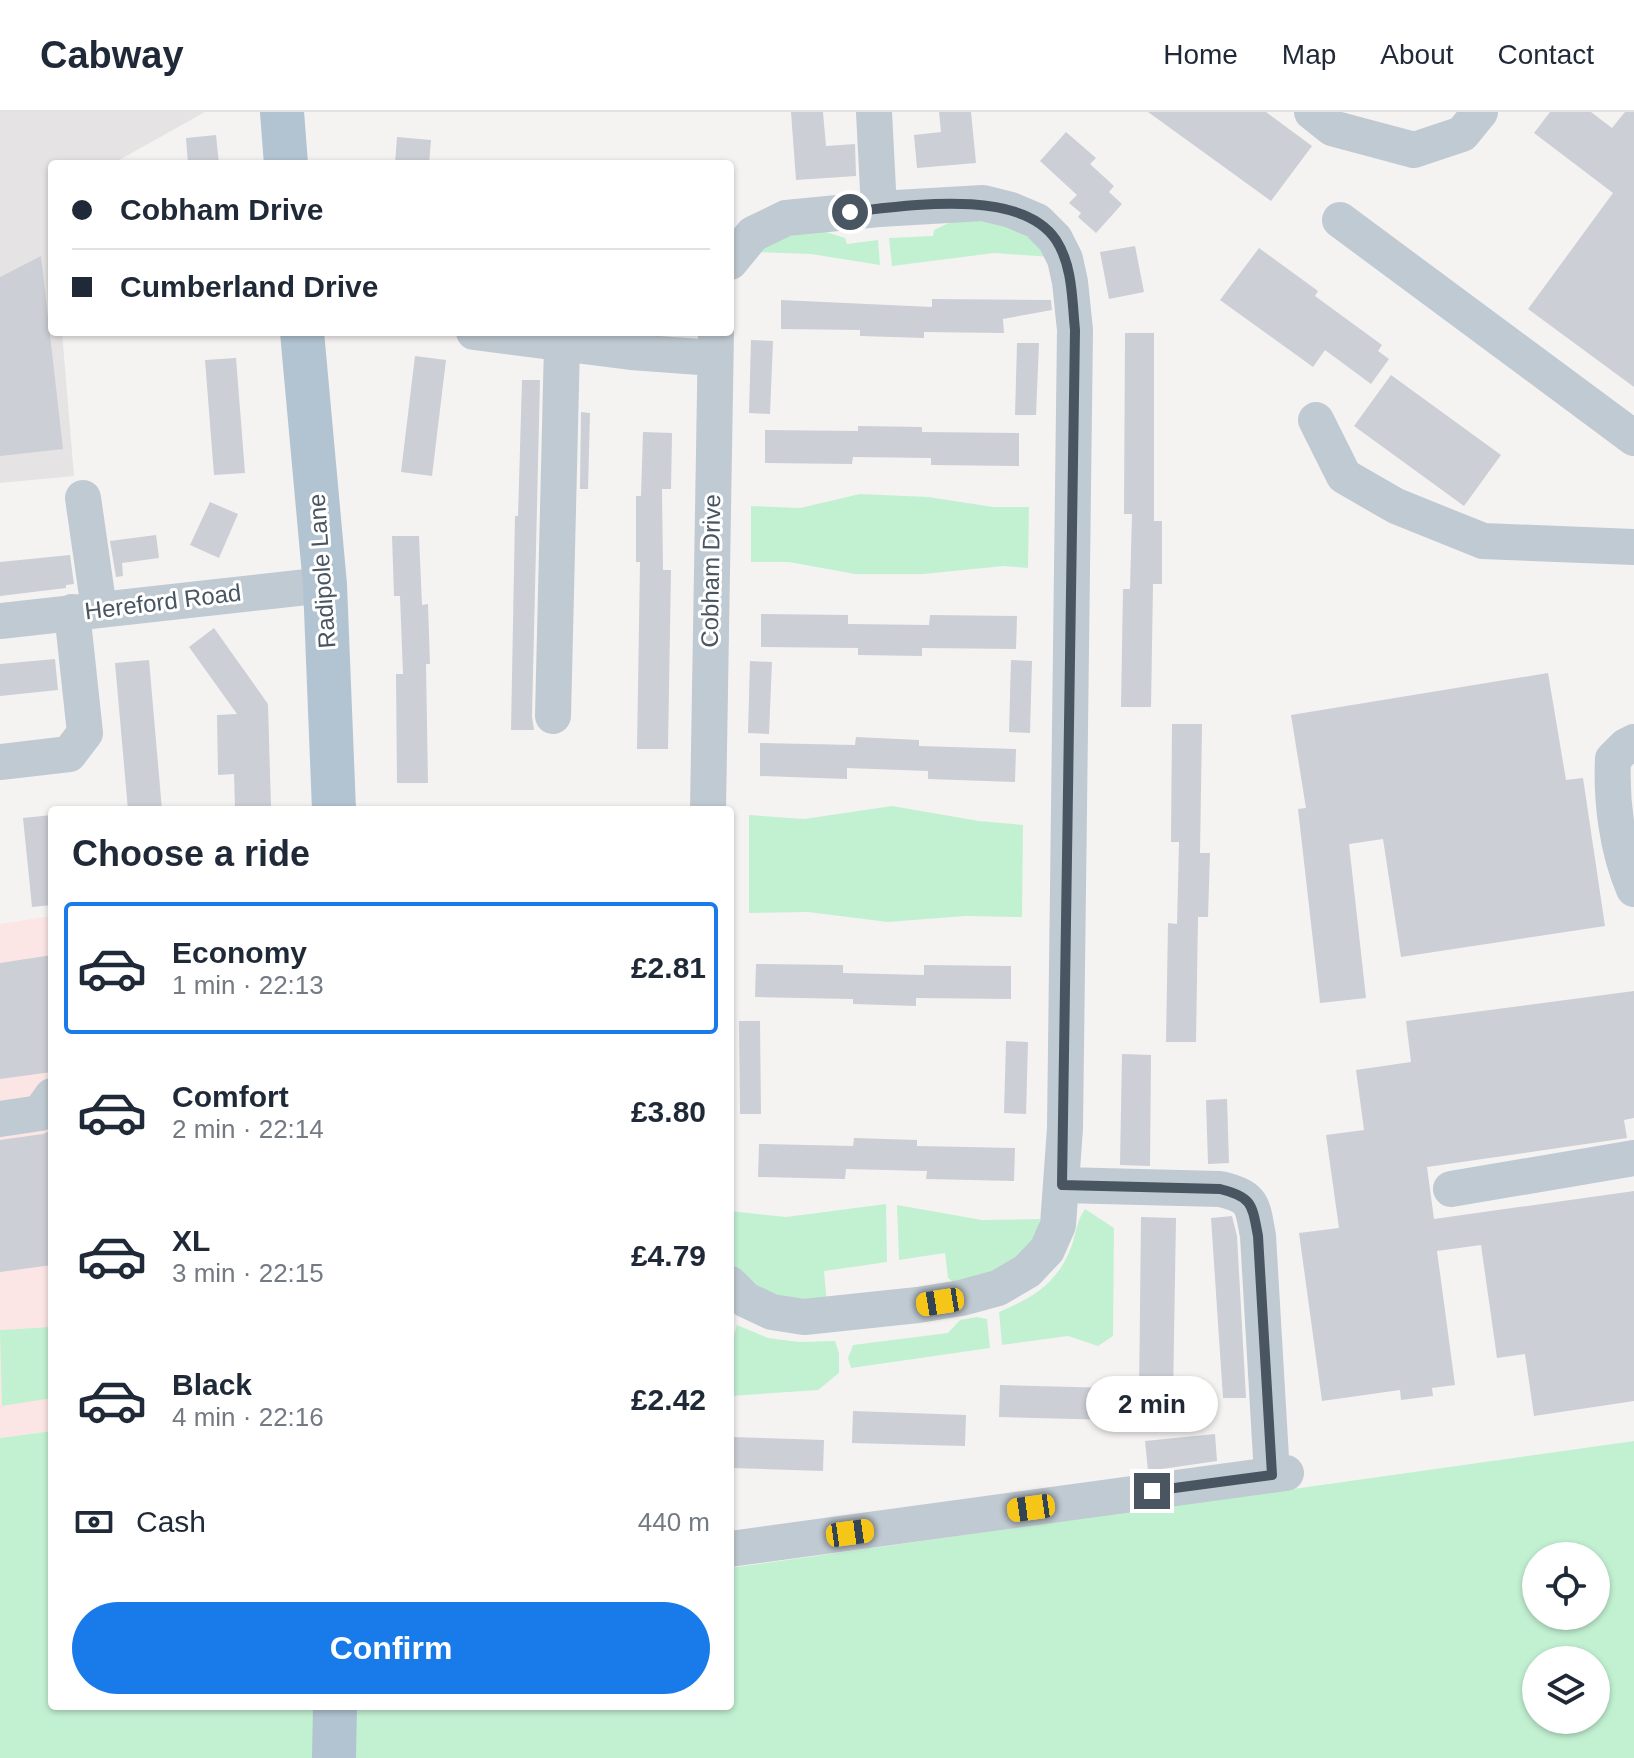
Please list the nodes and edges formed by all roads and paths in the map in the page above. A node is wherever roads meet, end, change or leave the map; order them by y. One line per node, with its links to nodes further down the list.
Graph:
1 (282, 112): 5 (main road)
2 (874, 112): 6 (street)
3 (1312, 112): 4 (street)
4 (1480, 112)
5 (286, 160)
6 (879, 209): 8 (street); 29 (street)
7 (1340, 220): 14 (street)
8 (734, 257)
9 (302, 336): 17 (main road, Radipole Lane)
10 (503, 336): 11 (street)
11 (562, 344): 12 (street); 20 (street)
12 (715, 345): 24 (street, Cobham Drive)
13 (1316, 420): 16 (street)
14 (1634, 438)
15 (83, 498): 18 (street)
16 (1634, 547)
17 (325, 585): 18 (street, Hereford Road); 23 (main road, Radipole Lane)
18 (85, 610): 19 (street, Hereford Road); 22 (street)
19 (0, 621)
20 (553, 716)
21 (1634, 742): 25 (street)
22 (0, 762)
23 (334, 806)
24 (708, 806)
25 (1634, 889)
26 (48, 1102): 27 (street)
27 (0, 1119)
28 (1634, 1158): 30 (street)
29 (1062, 1185): 31 (street); 32 (street)
30 (1451, 1189)
31 (734, 1288)
32 (734, 1548)
33 (335, 1710): 34 (main road)
34 (334, 1758)

